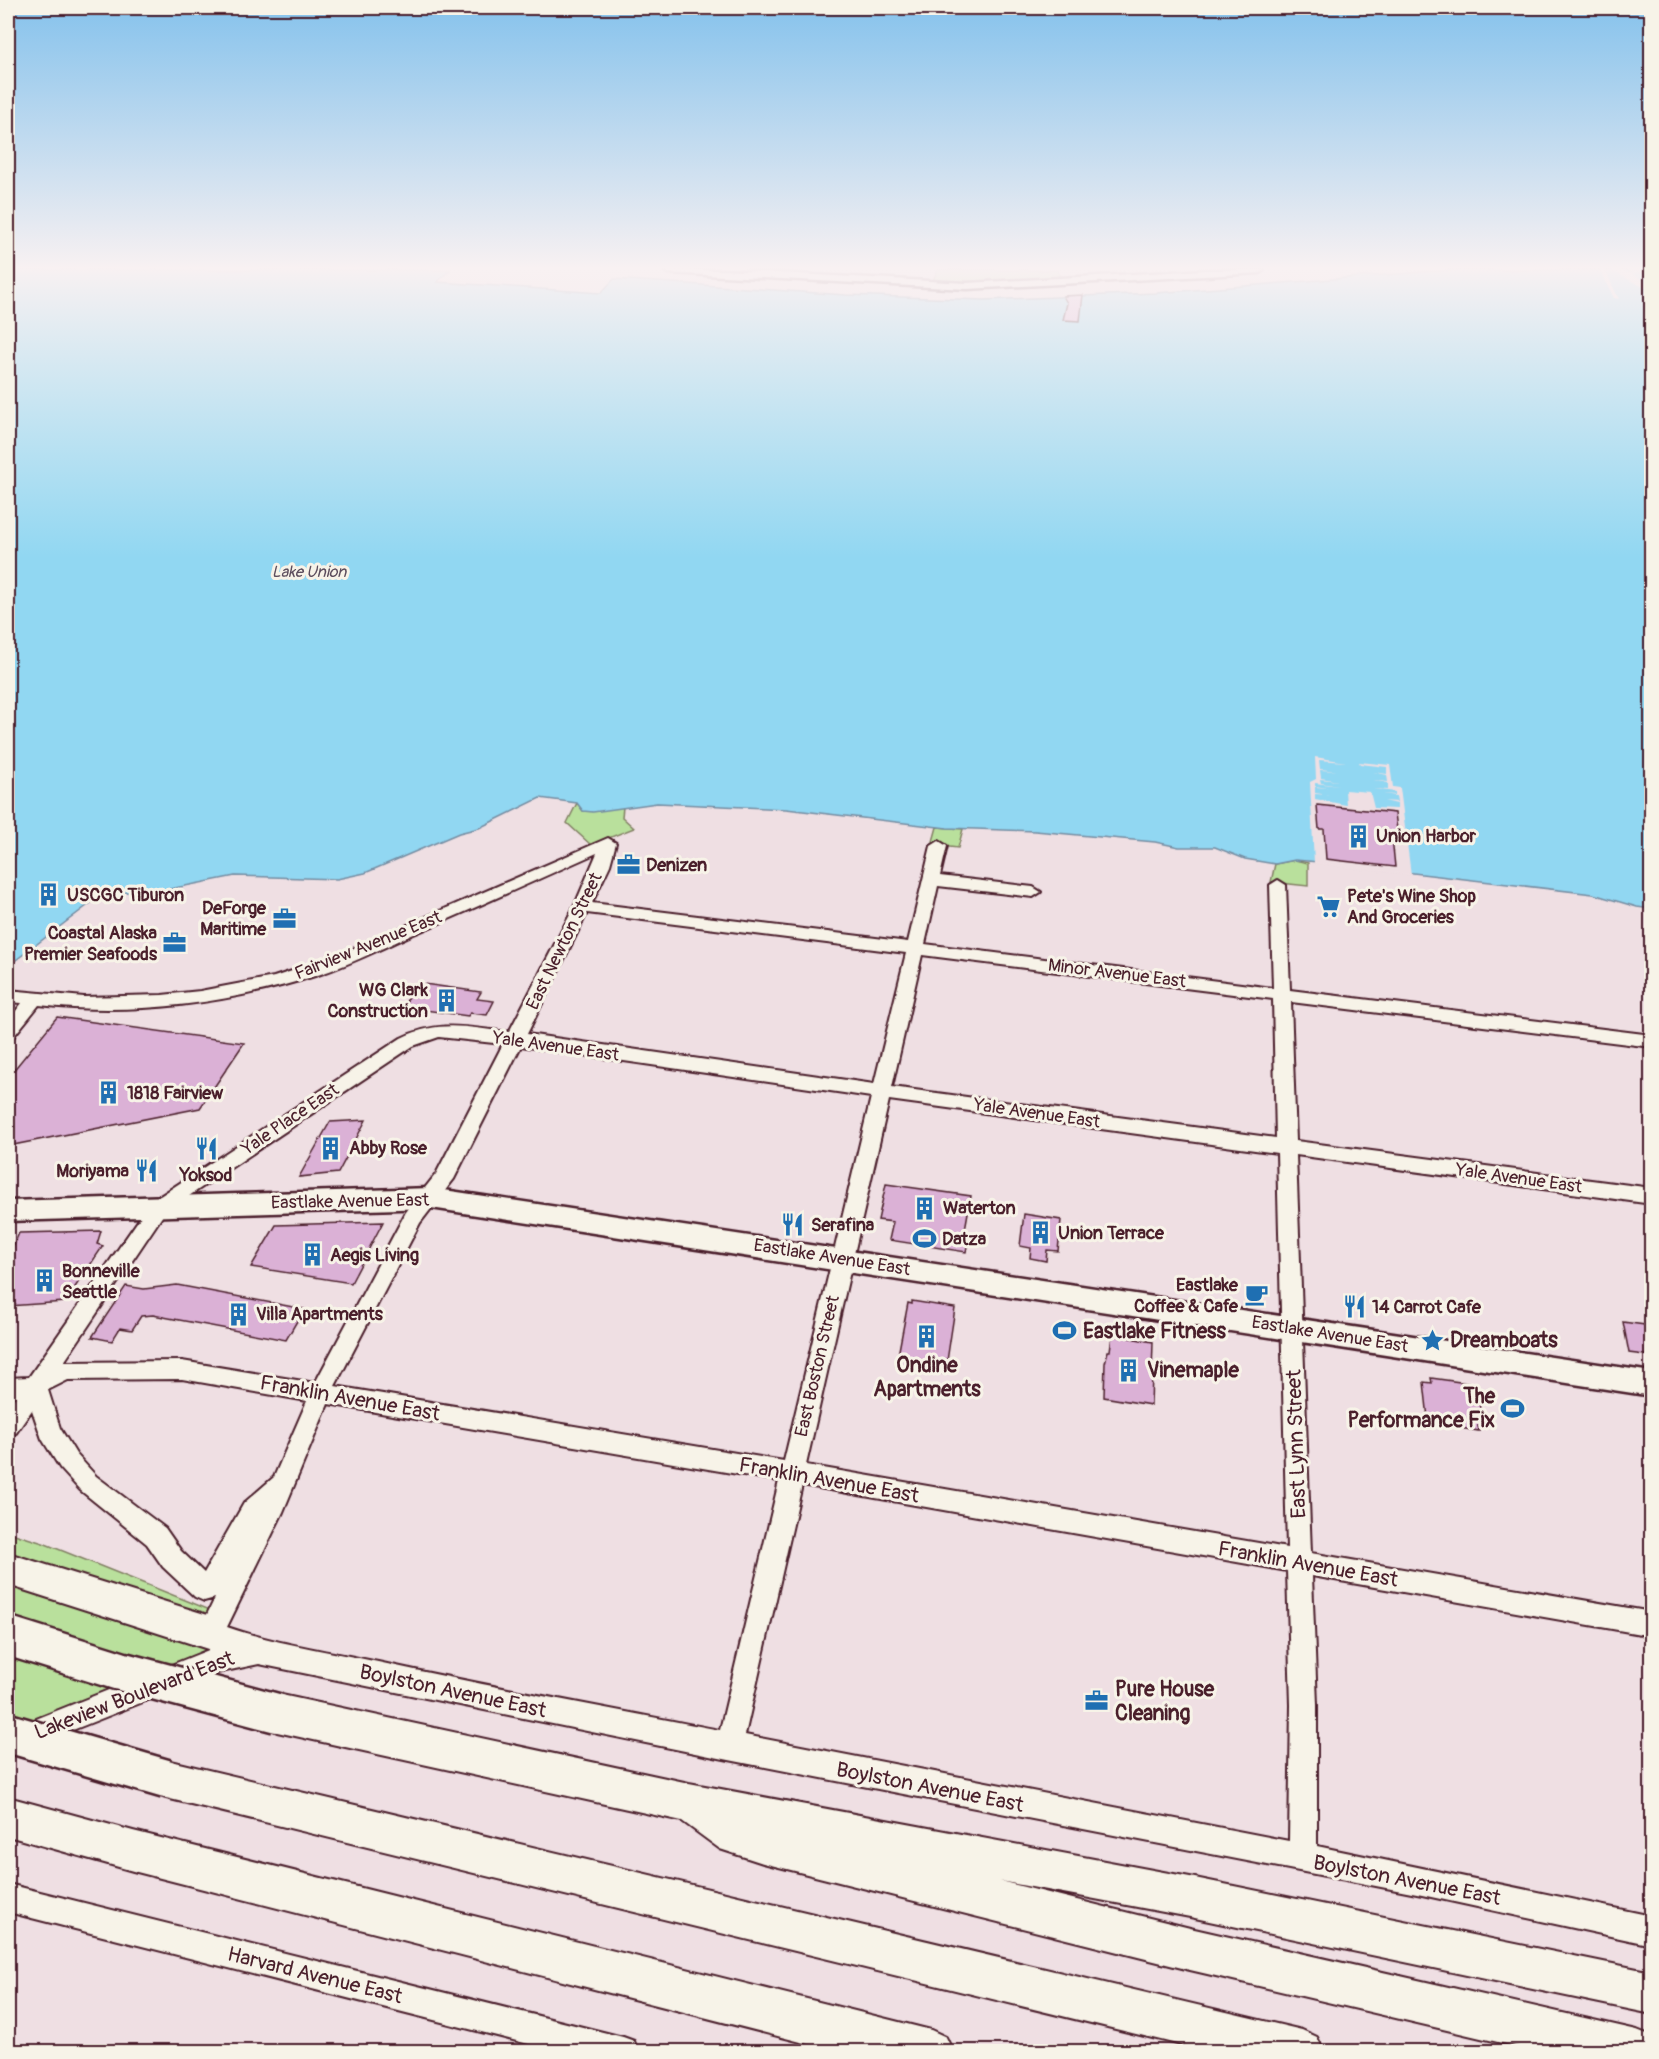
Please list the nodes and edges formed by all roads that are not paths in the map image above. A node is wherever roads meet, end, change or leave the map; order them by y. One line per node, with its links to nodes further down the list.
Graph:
1 (608, 843): 6 (street, East Newton Street); 10 (street, Fairview Avenue East)
2 (939, 846): 3 (street, East Boston Street)
3 (931, 880): 5 (street); 7 (street, East Boston Street)
4 (1278, 885): 8 (street, East Lynn Street)
5 (1033, 892)
6 (582, 907): 7 (street, Minor Avenue East); 13 (street, East Newton Street)
7 (915, 949): 8 (street, Minor Avenue East); 15 (street, East Boston Street)
8 (1281, 993): 14 (street, Minor Avenue East); 16 (street, East Lynn Street)
9 (8, 996): 10 (street, Fairview Avenue East)
10 (35, 999): 11 (street)
11 (8, 1032)
12 (424, 1034): 13 (street, Yale Avenue East); 19 (street, Yale Place East)
13 (515, 1039): 15 (street, Yale Avenue East); 18 (street, East Newton Street)
14 (1652, 1041)
15 (881, 1092): 16 (street, Yale Avenue East); 21 (street, East Boston Street)
16 (1286, 1146): 17 (street, Yale Avenue East); 22 (street, East Lynn Street)
17 (1652, 1196)
18 (431, 1198): 19 (main road, Eastlake Avenue East); 21 (main road, Eastlake Avenue East); 26 (street, East Newton Street)
19 (158, 1207): 20 (main road, Eastlake Avenue East); 24 (street)
20 (8, 1211)
21 (842, 1259): 22 (main road, Eastlake Avenue East); 28 (street, East Boston Street)
22 (1291, 1328): 23 (main road, Eastlake Avenue East); 30 (street, East Lynn Street)
23 (1652, 1384)
24 (35, 1386): 25 (street, Franklin Avenue East); 26 (street, Franklin Avenue East); 27 (street); 29 (street, East Newton Street)
25 (8, 1387)
26 (322, 1393): 28 (street, Franklin Avenue East); 29 (street, East Newton Street)
27 (8, 1426)
28 (792, 1473): 30 (street, Franklin Avenue East); 38 (street, East Boston Street)
29 (282, 1483): 33 (street, East Newton Street)
30 (1299, 1562): 32 (street, Franklin Avenue East); 41 (street, East Lynn Street)
31 (8, 1569): 33 (highway)
32 (1652, 1624)
33 (211, 1633): 35 (street, Boylston Avenue East)
34 (8, 1636): 39 (highway, bridge)
35 (262, 1652): 37 (street, Lakeview Boulevard East); 38 (street, Boylston Avenue East)
36 (8, 1733): 49 (highway, bridge)
37 (8, 1743)
38 (729, 1748): 41 (street, Boylston Avenue East)
39 (689, 1803): 44 (highway); 50 (highway)
40 (16, 1820): 45 (highway)
41 (1303, 1859): 43 (street, Boylston Avenue East)
42 (8, 1898): 46 (street, Harvard Avenue East)
43 (1652, 1931)
44 (1652, 1993)
45 (783, 2016): 47 (highway); 48 (highway)
46 (623, 2052)
47 (879, 2052)
48 (931, 2052)
49 (1302, 2052)
50 (1638, 2052)

